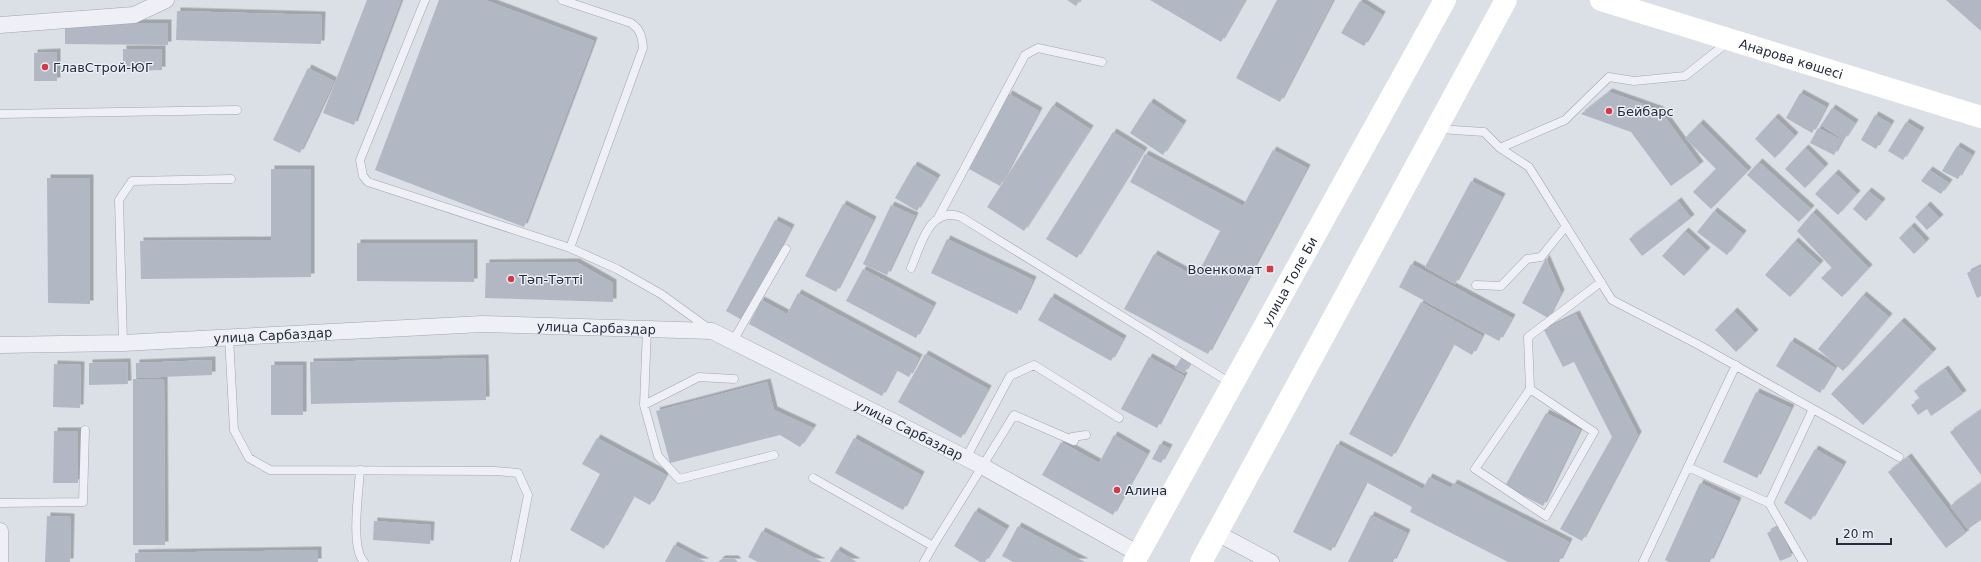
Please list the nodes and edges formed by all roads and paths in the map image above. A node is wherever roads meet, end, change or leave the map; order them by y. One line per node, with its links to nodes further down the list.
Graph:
1 (166, 0): 7 (street)
2 (425, 0): 18 (lane)
3 (562, 0): 18 (lane)
4 (1445, 0): 31 (main road, улица Толе Би)
5 (1506, 0): 13 (main road)
6 (1601, 0): 8 (main road, Анарова көшесі)
7 (0, 25)
8 (1731, 40): 12 (main road, Анарова көшесі); 14 (lane)
9 (1102, 62): 16 (lane)
10 (237, 110): 11 (lane)
11 (0, 114)
12 (1981, 117)
13 (1436, 129): 14 (lane); 48 (main road)
14 (1500, 148): 17 (lane)
15 (231, 179): 27 (lane)
16 (940, 216): 20 (lane); 31 (lane)
17 (1566, 226): 21 (lane); 22 (lane)
18 (570, 248): 24 (lane)
19 (786, 249): 26 (lane)
20 (910, 268)
21 (1601, 282): 29 (lane); 32 (lane)
22 (1476, 285)
23 (647, 330): 24 (street, улица Сарбаздар); 25 (street, улица Сарбаздар); 33 (lane)
24 (712, 331): 26 (street, улица Сарбаздар)
25 (229, 337): 27 (street, улица Сарбаздар); 43 (lane)
26 (733, 341): 40 (street, улица Сарбаздар)
27 (123, 343): 28 (street, улица Сарбаздар)
28 (0, 345)
29 (1736, 365): 34 (lane); 42 (lane)
30 (734, 379): 33 (lane)
31 (1232, 384): 50 (main road, улица Толе Би)
32 (1530, 389): 32 (lane)
33 (644, 405): 38 (lane)
34 (1814, 409): 39 (lane); 46 (lane)
35 (1119, 418): 40 (lane)
36 (85, 430): 45 (lane)
37 (1086, 435): 41 (lane)
38 (774, 455)
39 (1899, 457)
40 (966, 458): 41 (street, улица Сарбаздар)
41 (982, 466): 49 (lane); 50 (street, улица Сарбаздар)
42 (1688, 467): 46 (lane); 57 (lane)
43 (360, 470): 52 (lane); 53 (lane)
44 (813, 478): 49 (lane)
45 (0, 503)
46 (1769, 503): 58 (lane)
47 (0, 531): 51 (street)
48 (1217, 533): 55 (main road); 56 (street)
49 (933, 546): 54 (lane)
50 (1142, 559)
51 (0, 562)
52 (364, 562)
53 (515, 562)
54 (924, 562)
55 (1201, 562)
56 (1271, 562)
57 (1643, 562)
58 (1803, 562)

